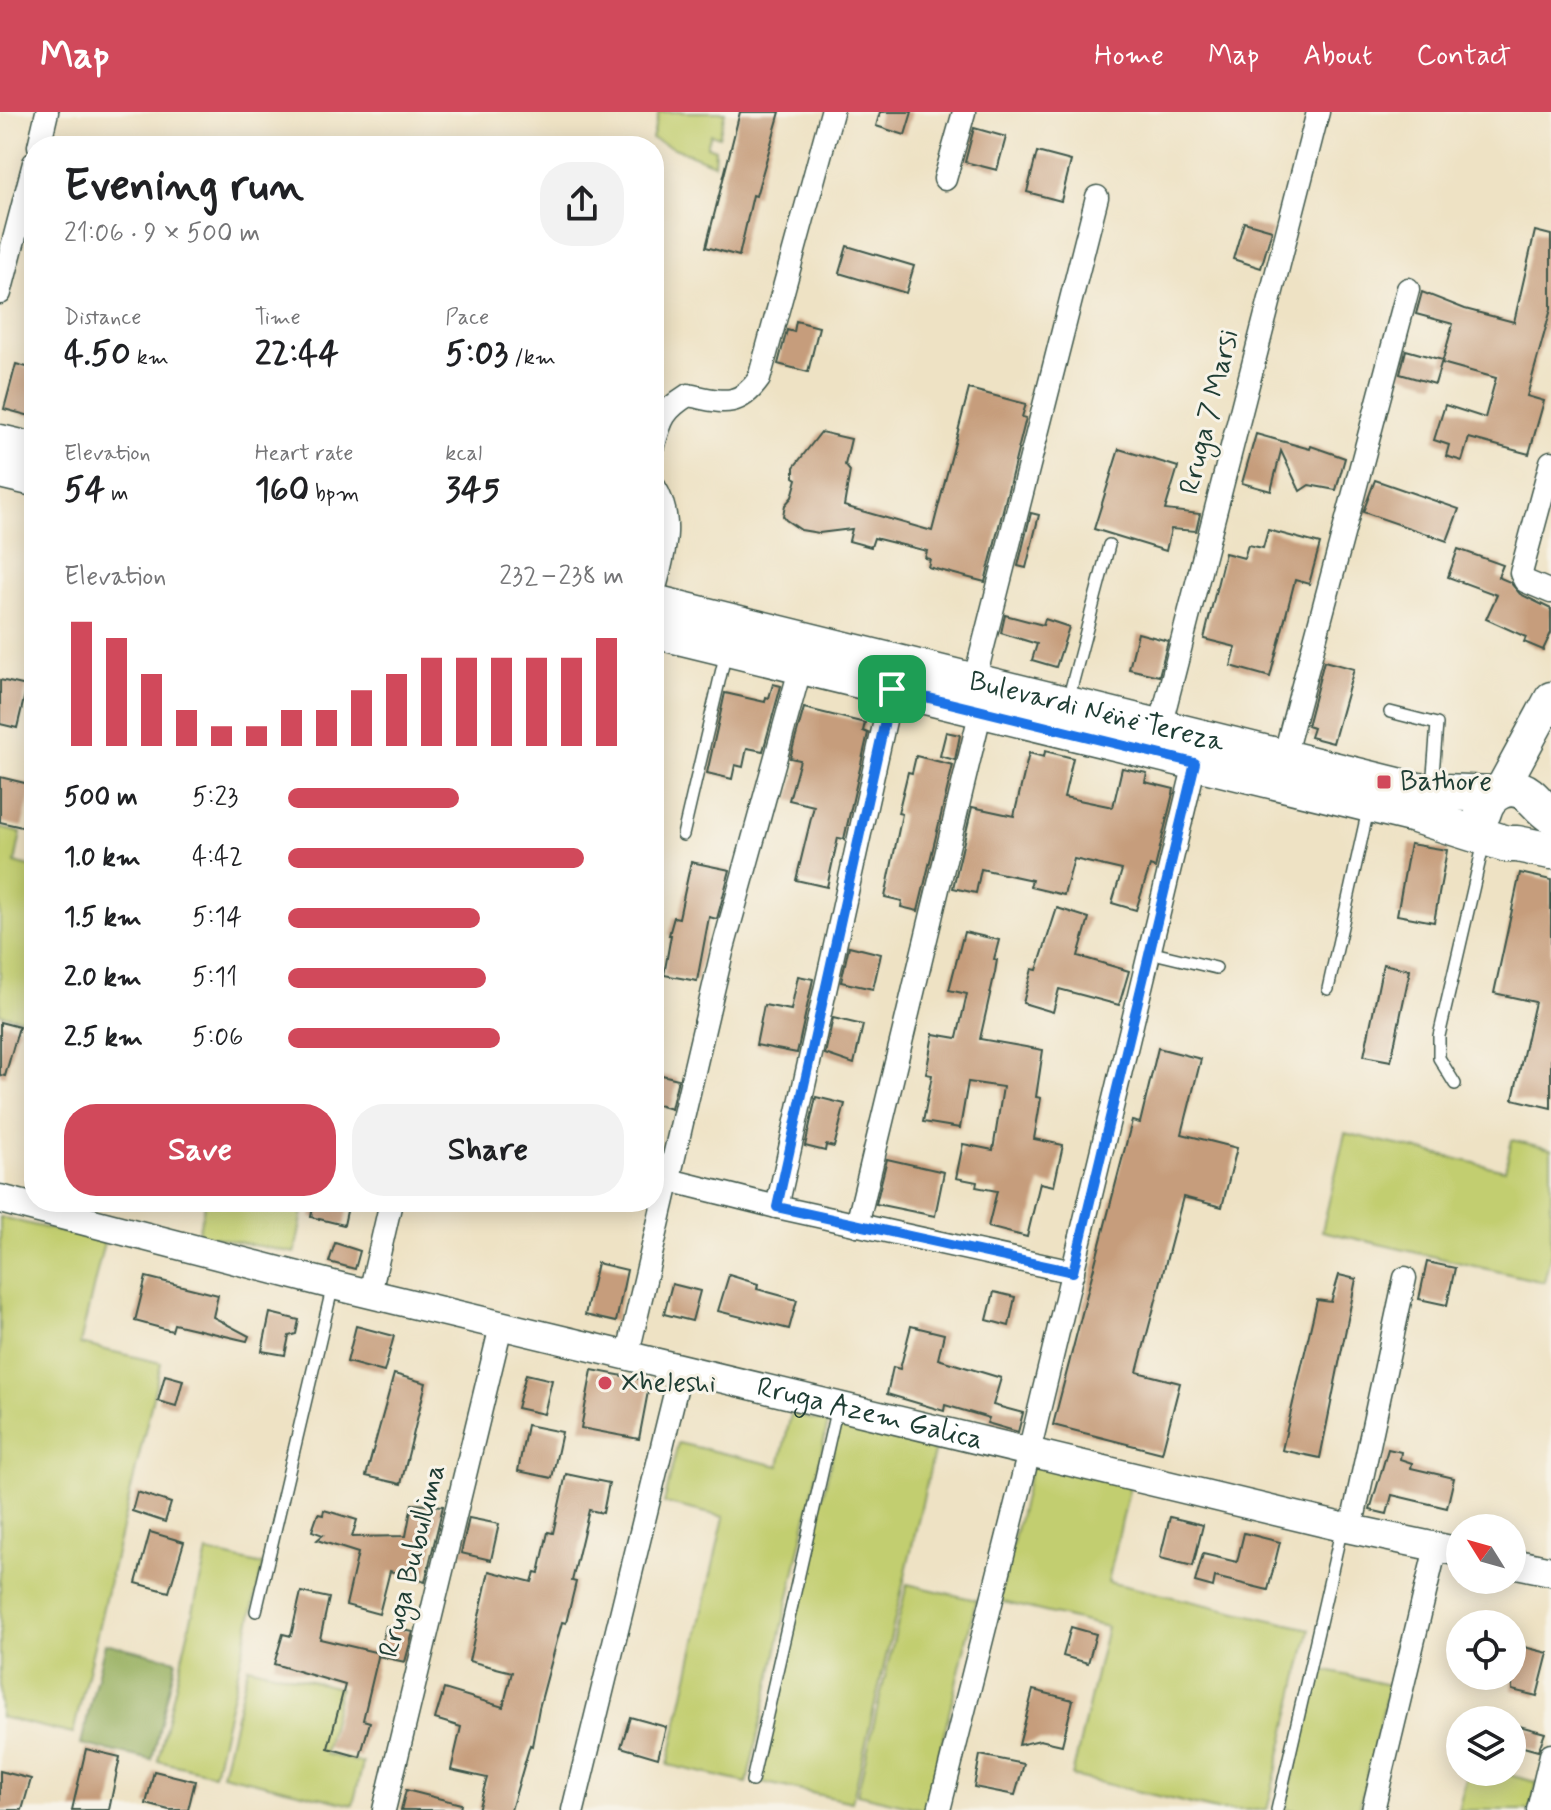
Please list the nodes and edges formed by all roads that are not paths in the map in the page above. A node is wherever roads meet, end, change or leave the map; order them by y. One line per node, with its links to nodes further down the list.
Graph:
1 (47, 112): 5 (street)
2 (832, 112): 11 (street)
3 (964, 112): 6 (street)
4 (1318, 112): 31 (street, Rruga 7 Marsi)
5 (41, 136)
6 (945, 179)
7 (1097, 197): 26 (street)
8 (24, 201): 10 (street)
9 (1408, 289): 32 (street)
10 (0, 293)
11 (664, 414)
12 (0, 443): 13 (main road)
13 (24, 449)
14 (1551, 462): 20 (street)
15 (0, 470): 16 (main road)
16 (24, 476)
17 (664, 509): 19 (street)
18 (1109, 545): 28 (lane)
19 (664, 555)
20 (1551, 592)
21 (664, 606): 26 (main road, Bulevardi Nënë Tereza)
22 (664, 632): 23 (main road, Bulevardi Nënë Tereza)
23 (727, 648): 24 (main road, Bulevardi Nënë Tereza); 37 (lane)
24 (801, 666): 25 (main road, Bulevardi Nënë Tereza); 43 (street)
25 (892, 689): 26 (main road, Bulevardi Nënë Tereza); 47 (street)
26 (977, 696): 28 (main road, Bulevardi Nënë Tereza); 33 (main road, Bulevardi Nënë Tereza); 51 (street)
27 (1551, 698): 35 (main road)
28 (1067, 704): 31 (main road, Bulevardi Nënë Tereza)
29 (1390, 712): 34 (lane)
30 (1551, 717): 35 (main road)
31 (1160, 727): 32 (main road, Bulevardi Nënë Tereza)
32 (1284, 757): 34 (main road, Bulevardi Nënë Tereza)
33 (1195, 763): 36 (main road, Bulevardi Nënë Tereza); 39 (street)
34 (1432, 792): 35 (main road, Bulevardi Nënë Tereza)
35 (1523, 801): 38 (main road); 38 (main road)
36 (1369, 805): 38 (main road, Bulevardi Nënë Tereza); 41 (lane)
37 (683, 835)
38 (1513, 843): 42 (lane)
39 (1149, 952): 40 (lane); 52 (street)
40 (1216, 968)
41 (1328, 989)
42 (1455, 1084)
43 (669, 1180): 45 (street); 47 (street)
44 (0, 1199): 46 (street, Rruga Azem Galica)
45 (664, 1201)
46 (24, 1203)
47 (777, 1207): 51 (street)
48 (64, 1212): 54 (street, Rruga Azem Galica)
49 (389, 1212): 55 (street)
50 (661, 1212): 57 (street)
51 (857, 1225): 52 (street)
52 (1073, 1272): 60 (street)
53 (1405, 1278): 61 (street)
54 (333, 1285): 55 (street, Rruga Azem Galica); 66 (lane)
55 (370, 1293): 56 (street, Rruga Azem Galica)
56 (501, 1326): 57 (street, Rruga Azem Galica); 69 (street, Rruga Bubullima)
57 (627, 1357): 58 (street, Rruga Azem Galica)
58 (681, 1369): 59 (street, Rruga Azem Galica); 70 (street)
59 (837, 1407): 60 (street, Rruga Azem Galica); 68 (lane)
60 (1029, 1452): 61 (street, Rruga Azem Galica); 71 (street)
61 (1346, 1528): 62 (street, Rruga Azem Galica); 72 (lane)
62 (1446, 1550)
63 (1446, 1557): 73 (street)
64 (1526, 1566): 65 (street)
65 (1551, 1571)
66 (256, 1611)
67 (1551, 1755): 74 (street)
68 (752, 1781)
69 (384, 1810)
70 (573, 1810)
71 (939, 1810)
72 (1277, 1810)
73 (1373, 1810)
74 (1538, 1810)

